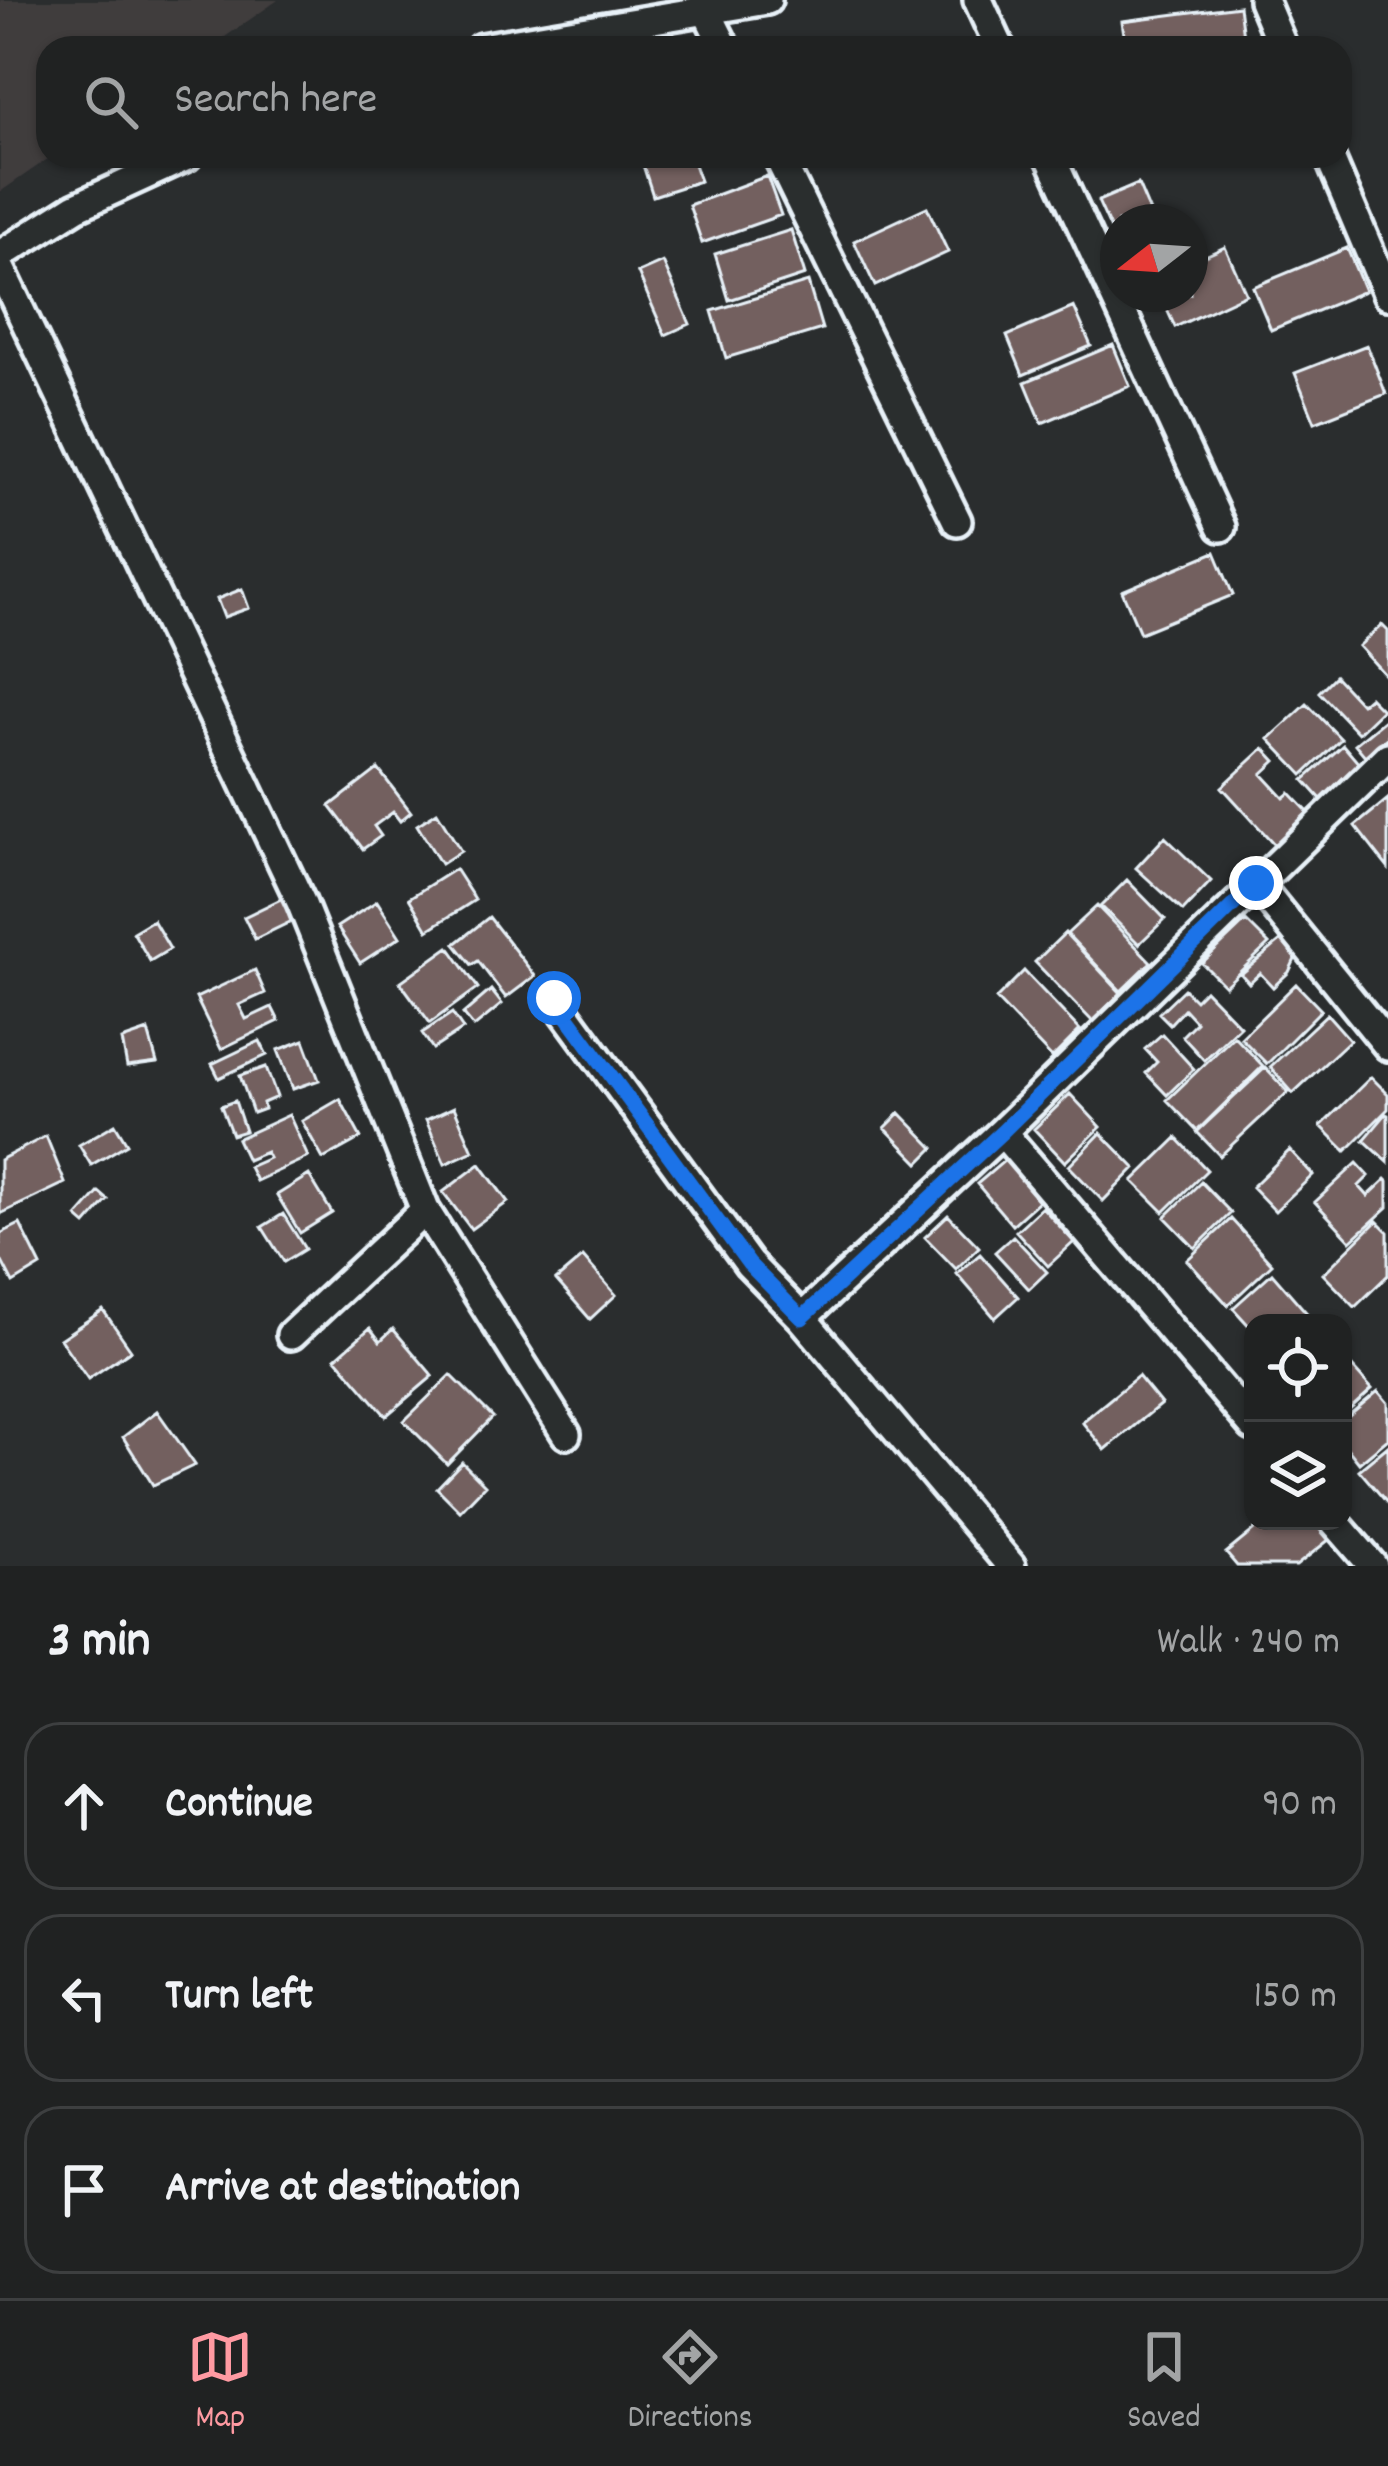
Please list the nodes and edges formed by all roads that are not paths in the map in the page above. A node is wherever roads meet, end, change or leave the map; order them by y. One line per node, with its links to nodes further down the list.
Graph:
1 (767, 0): 4 (street)
2 (978, 0): 7 (street)
3 (1263, 0): 8 (street)
4 (705, 8): 5 (street); 6 (street)
5 (548, 36)
6 (719, 36)
7 (994, 36)
8 (1278, 36)
9 (162, 168): 13 (street)
10 (784, 168): 16 (street)
11 (1056, 168): 17 (street)
12 (1334, 168): 15 (street)
13 (0, 255)
14 (0, 268): 23 (street)
15 (1388, 295)
16 (957, 521)
17 (1221, 527)
18 (1388, 757): 19 (street)
19 (1256, 883): 21 (street); 22 (street)
20 (554, 998): 24 (street)
21 (1388, 1046)
22 (1002, 1132): 24 (street); 26 (street)
23 (425, 1210): 25 (street); 27 (street)
24 (802, 1318): 29 (street)
25 (291, 1335)
26 (1250, 1422)
27 (566, 1434)
28 (1342, 1530): 30 (street)
29 (1011, 1566)
30 (1372, 1566)

